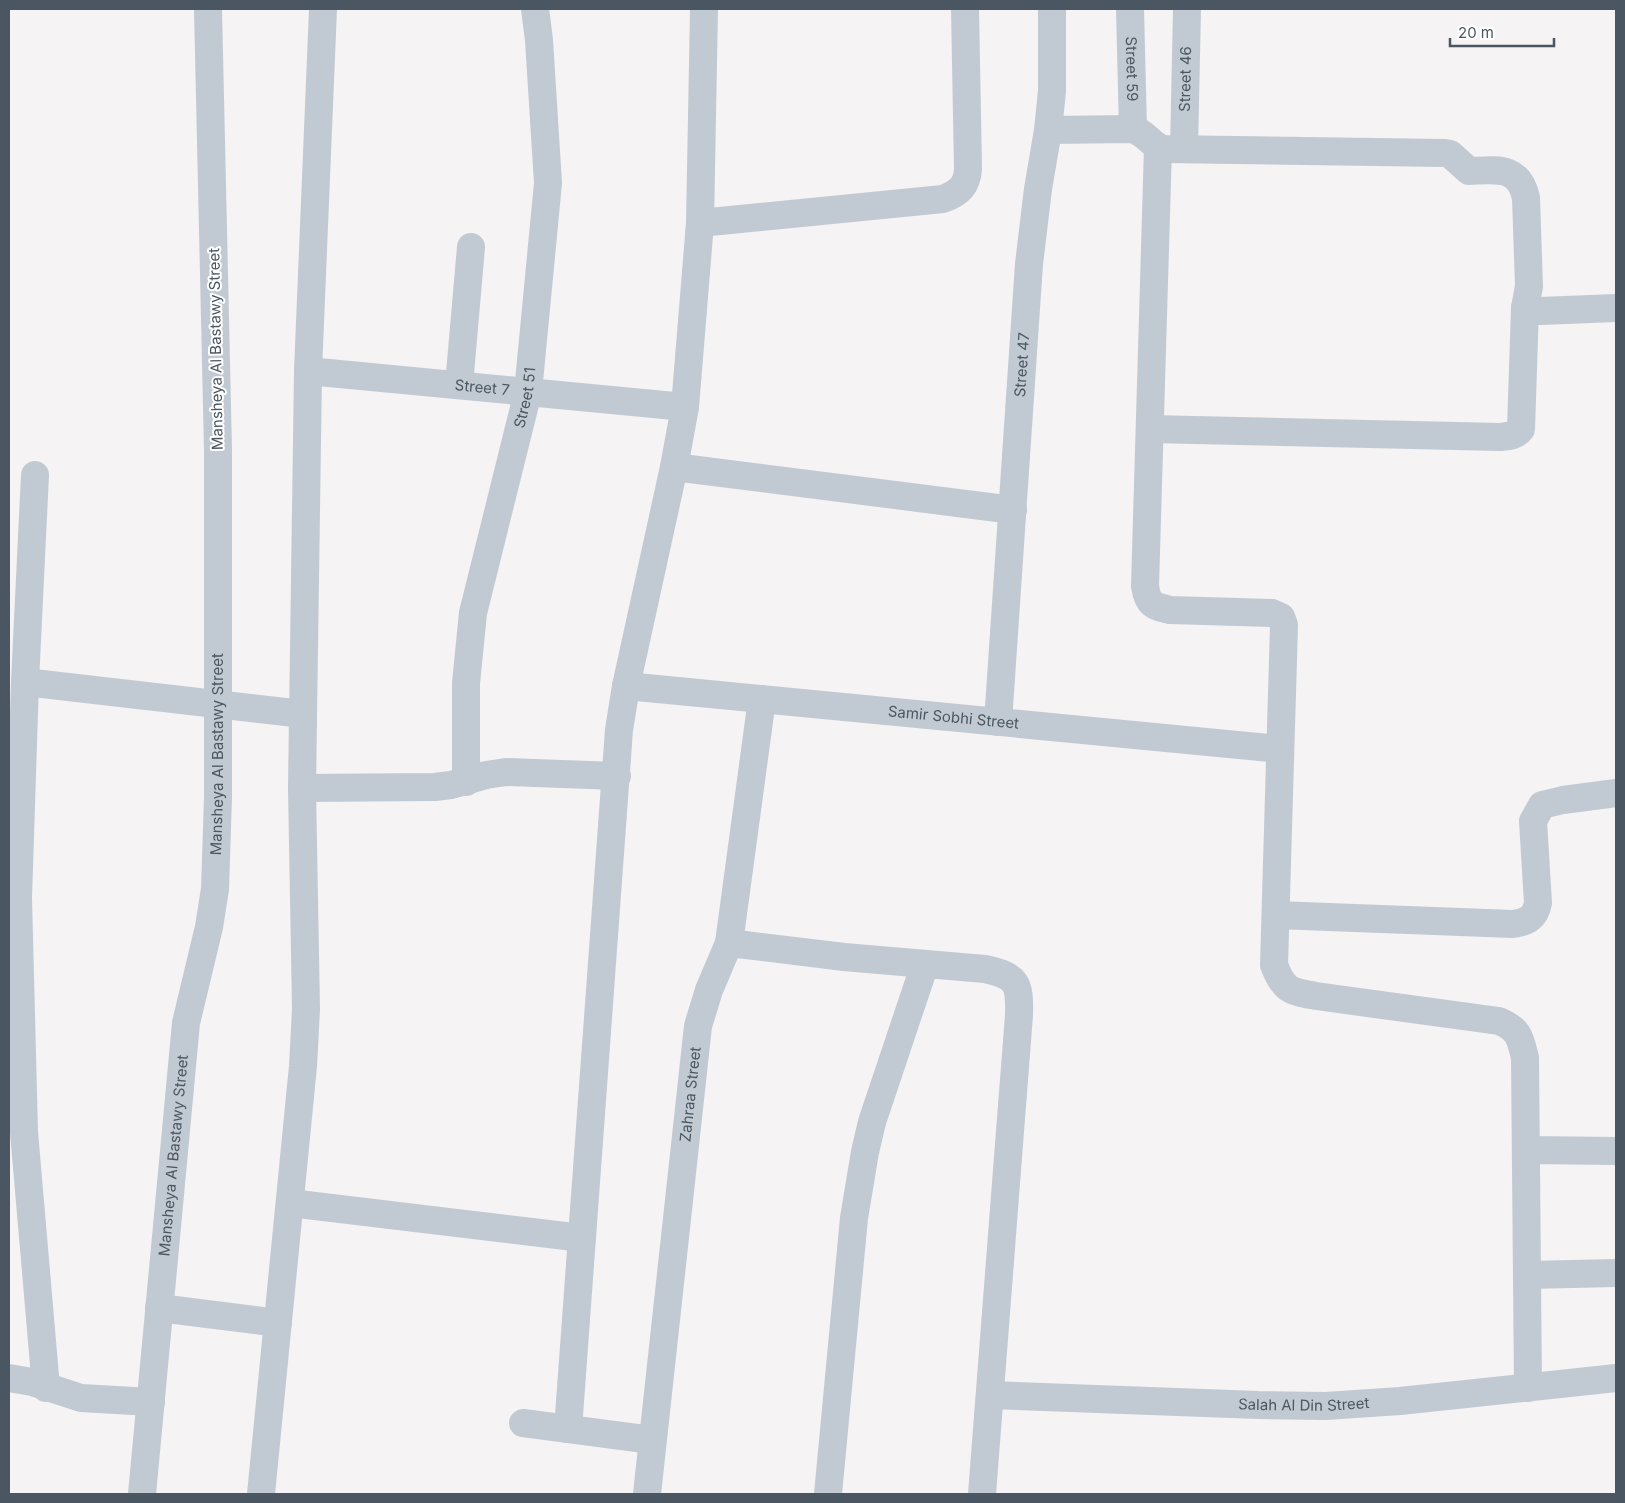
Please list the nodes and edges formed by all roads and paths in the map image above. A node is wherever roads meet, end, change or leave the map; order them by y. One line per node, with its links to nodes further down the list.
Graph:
1 (208, 9): 27 (street, Mansheya Al Bastawy Street)
2 (322, 9): 16 (street)
3 (534, 9): 18 (street, Street 51)
4 (704, 9): 12 (street)
5 (964, 9): 12 (street)
6 (1052, 9): 10 (street, Street 47)
7 (1130, 9): 9 (street, Street 59)
8 (1187, 9): 11 (street, Street 46)
9 (1133, 129): 10 (street); 11 (street)
10 (1048, 130): 23 (street, Street 47)
11 (1171, 148): 14 (street); 20 (street, Street 46)
12 (700, 223): 19 (street)
13 (471, 247): 17 (street)
14 (1525, 308): 15 (street); 20 (street)
15 (1616, 308)
16 (308, 370): 17 (street, Street 7); 28 (street)
17 (459, 385): 18 (street, Street 7)
18 (528, 392): 19 (street, Street 7); 32 (street, Street 51)
19 (685, 407): 21 (street)
20 (1150, 429): 30 (street, Street 46)
21 (674, 467): 23 (street); 25 (street)
22 (36, 475): 24 (street)
23 (1013, 510): 29 (street, Street 47)
24 (20, 668): 27 (street); 48 (street)
25 (626, 686): 26 (street, Samir Sobhi Street); 31 (street)
26 (762, 699): 29 (street, Samir Sobhi Street); 36 (street, Zahraa Street)
27 (217, 704): 28 (street); 44 (street, Mansheya Al Bastawy Street)
28 (303, 714): 33 (street)
29 (998, 722): 30 (street, Samir Sobhi Street)
30 (1280, 748): 35 (street)
31 (617, 776): 32 (street); 41 (street)
32 (466, 782): 33 (street)
33 (302, 788): 40 (street)
34 (1616, 793): 35 (street)
35 (1276, 915): 38 (street)
36 (729, 943): 37 (street); 54 (street, Zahraa Street)
37 (925, 964): 50 (street); 58 (street)
38 (1526, 1150): 39 (street); 43 (street)
39 (1616, 1151)
40 (290, 1203): 41 (street); 45 (street)
41 (582, 1238): 53 (street)
42 (1616, 1273): 43 (street)
43 (1528, 1276): 49 (street)
44 (159, 1308): 45 (street); 51 (street, Mansheya Al Bastawy Street)
45 (278, 1323): 56 (street)
46 (9, 1378): 48 (street)
47 (1616, 1378): 49 (street, Salah Al Din Street)
48 (46, 1388): 51 (street)
49 (1528, 1388): 50 (street, Salah Al Din Street)
50 (990, 1395): 59 (street)
51 (151, 1402): 55 (street, Mansheya Al Bastawy Street)
52 (523, 1423): 53 (street)
53 (568, 1429): 54 (street)
54 (652, 1440): 57 (street, Zahraa Street)
55 (142, 1494)
56 (261, 1494)
57 (647, 1494)
58 (828, 1494)
59 (982, 1494)

